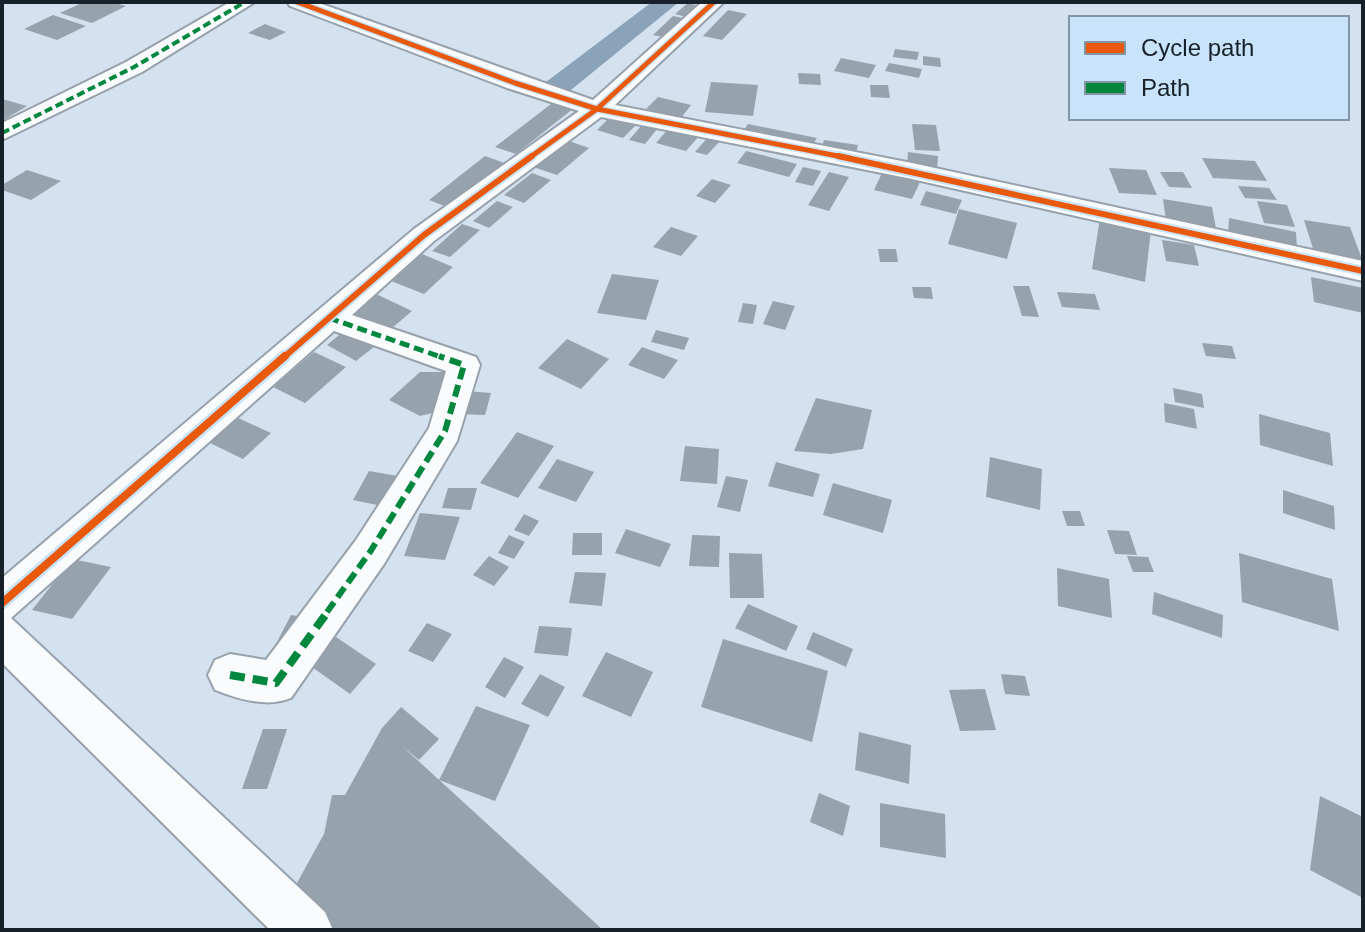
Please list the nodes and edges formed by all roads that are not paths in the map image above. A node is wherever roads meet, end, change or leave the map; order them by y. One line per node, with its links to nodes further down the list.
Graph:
1 (245, 2): 5 (street)
2 (297, 2): 4 (street)
3 (714, 2): 4 (street)
4 (597, 109): 6 (street); 7 (street)
5 (2, 133)
6 (1363, 271)
7 (329, 318): 8 (street); 10 (street)
8 (2, 603)
9 (2, 634): 11 (street)
10 (230, 675)
11 (307, 930)

